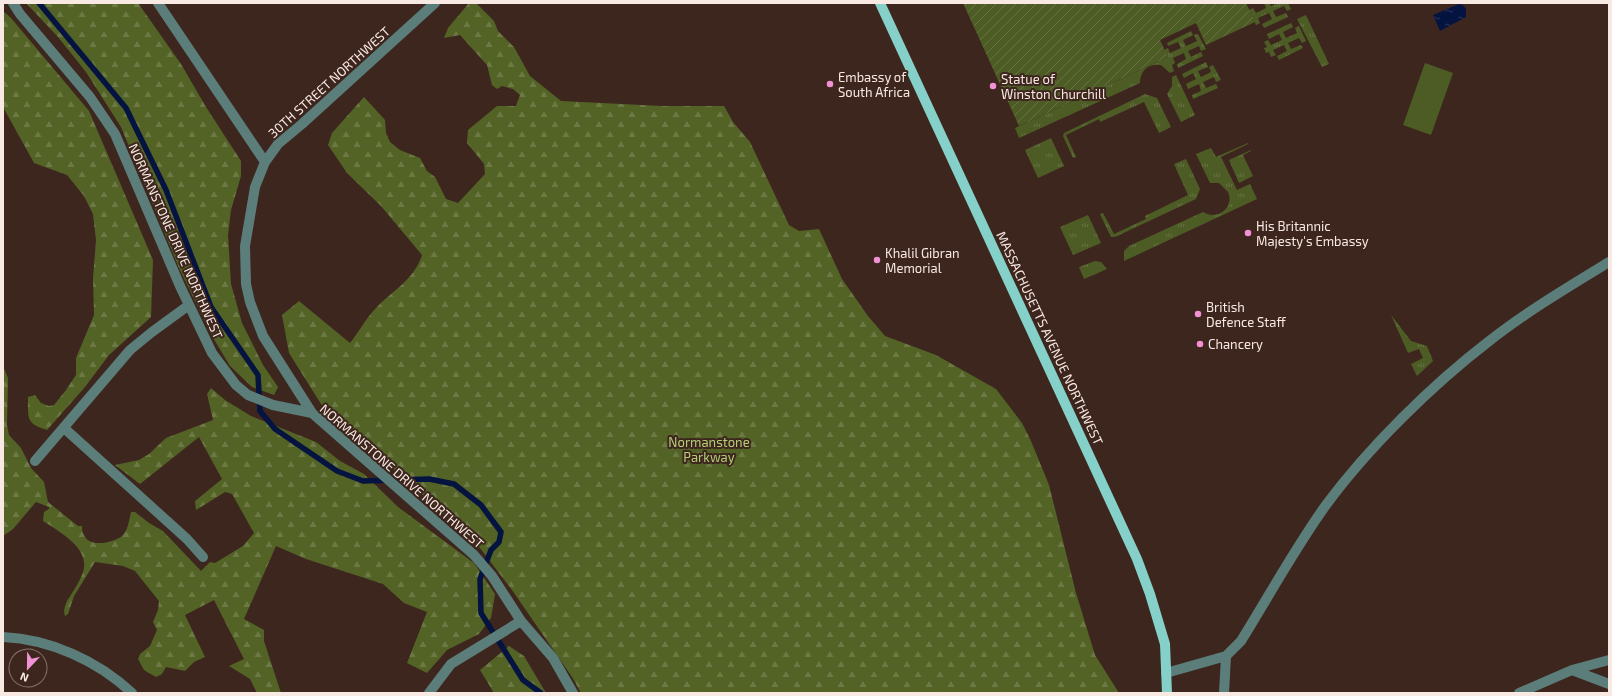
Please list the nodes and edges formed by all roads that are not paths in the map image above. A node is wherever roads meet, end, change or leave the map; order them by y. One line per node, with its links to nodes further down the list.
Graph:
1 (13, 3): 7 (street, NORMANSTONE DRIVE NORTHWEST)
2 (158, 3): 5 (street)
3 (435, 3): 5 (street, 30TH STREET NORTHWEST)
4 (880, 3): 17 (main road, MASSACHUSETTS AVENUE NORTHWEST)
5 (264, 162): 8 (street, 30TH STREET NORTHWEST)
6 (1609, 262): 14 (street)
7 (189, 305): 8 (street, NORMANSTONE DRIVE NORTHWEST); 9 (street)
8 (312, 413): 12 (street, NORMANSTONE DRIVE NORTHWEST)
9 (64, 428): 10 (street); 11 (street)
10 (35, 461)
11 (203, 557)
12 (521, 621): 20 (street); 21 (street, NORMANSTONE DRIVE NORTHWEST)
13 (3, 637): 19 (street)
14 (1226, 656): 17 (street); 23 (street)
15 (1609, 660): 16 (street)
16 (1572, 670): 18 (street); 24 (street)
17 (1166, 673): 22 (main road, MASSACHUSETTS AVENUE NORTHWEST)
18 (1609, 684)
19 (132, 693)
20 (429, 693)
21 (573, 693)
22 (1167, 693)
23 (1224, 693)
24 (1519, 693)

